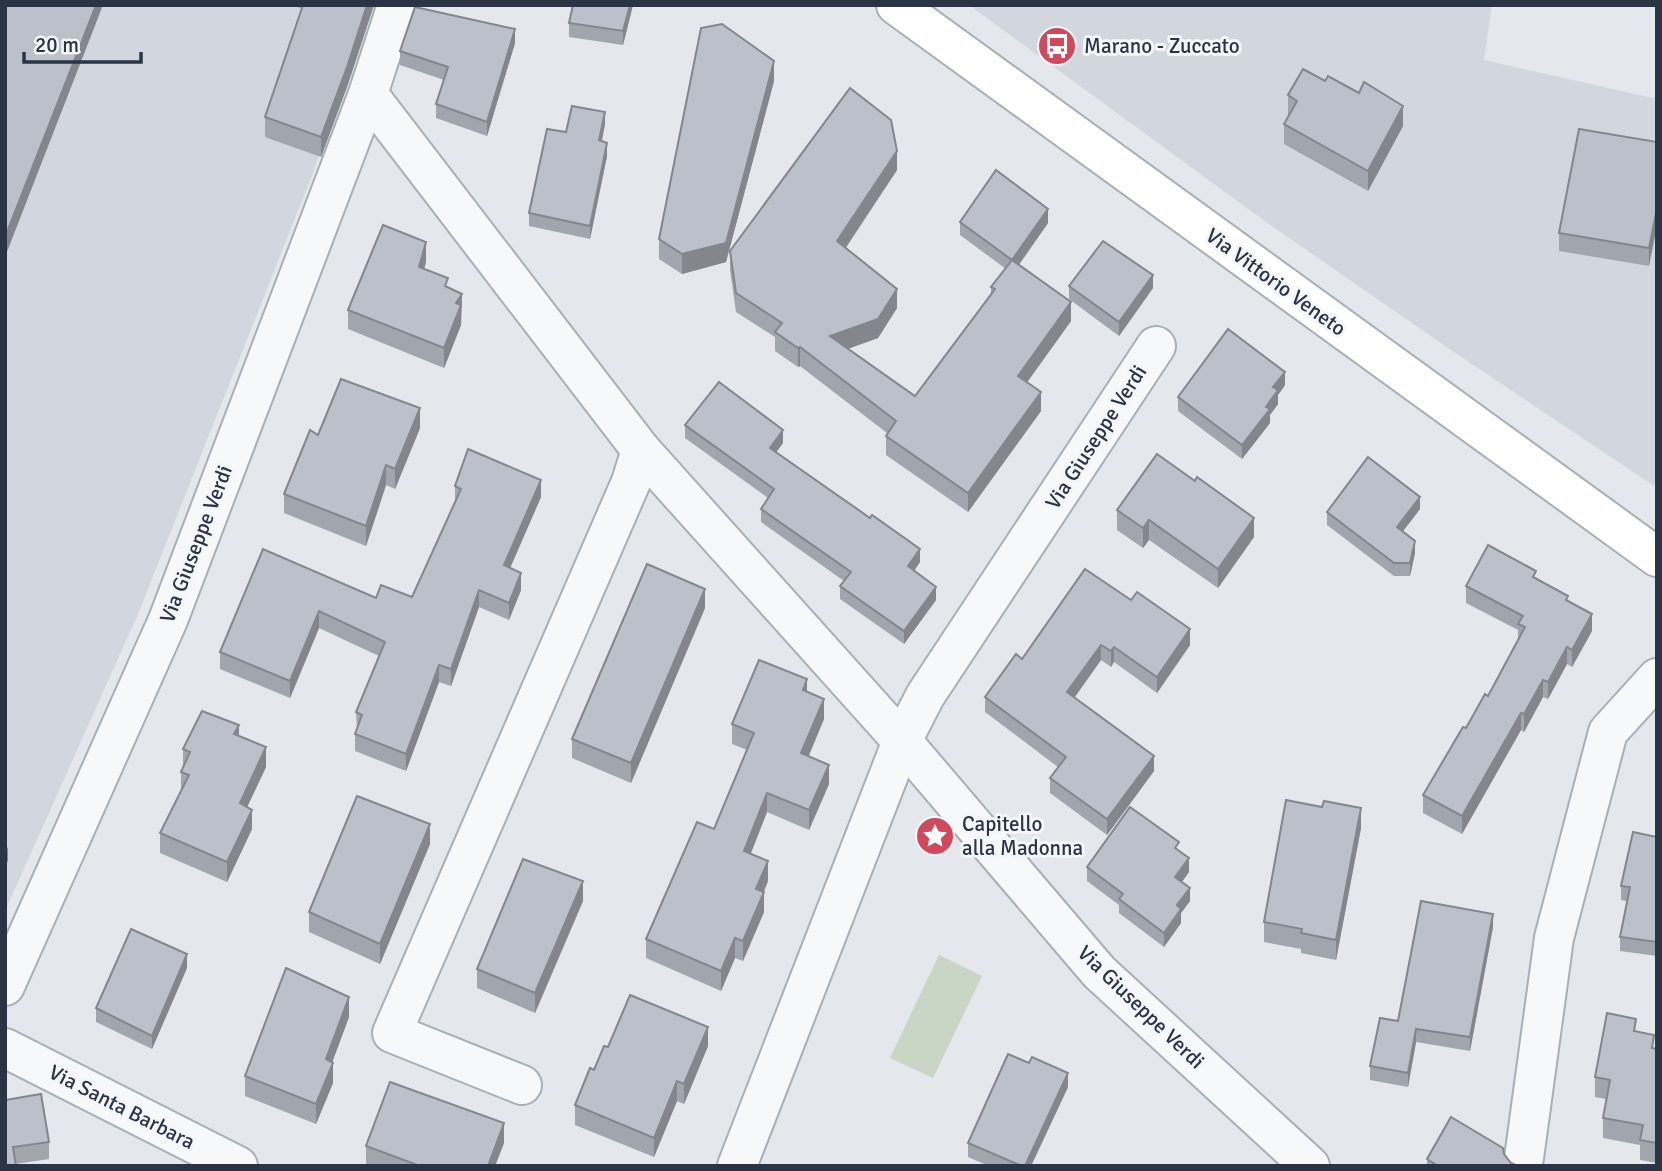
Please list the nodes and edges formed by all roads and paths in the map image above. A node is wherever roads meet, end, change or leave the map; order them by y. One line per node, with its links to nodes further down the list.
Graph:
1 (397, 5): 3 (street, Via Giuseppe Verdi)
2 (896, 5): 6 (street, Via Vittorio Veneto)
3 (368, 94): 5 (street, Via Giuseppe Verdi); 9 (street, Via Giuseppe Verdi)
4 (1156, 346): 8 (street, Via Giuseppe Verdi)
5 (641, 450): 8 (street, Via Giuseppe Verdi); 11 (street)
6 (1657, 557)
7 (1657, 678): 12 (street)
8 (902, 741): 14 (street, Via Giuseppe Verdi); 15 (street, Via Giuseppe Verdi)
9 (5, 986)
10 (5, 1048): 13 (street, Via Santa Barbara)
11 (522, 1085)
12 (1524, 1158)
13 (238, 1166)
14 (737, 1166)
15 (1310, 1166)

